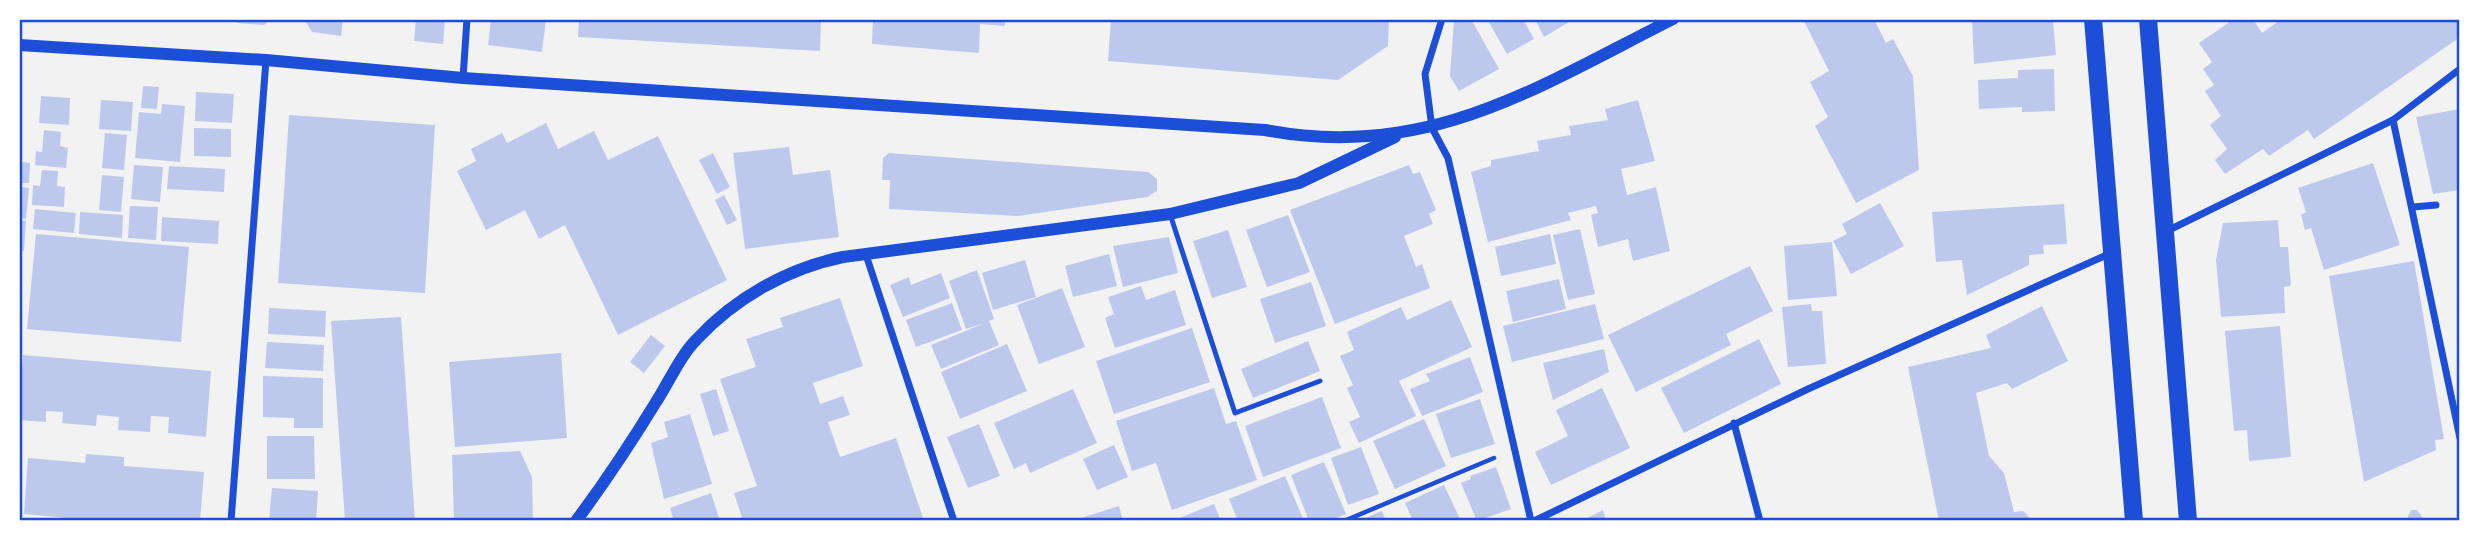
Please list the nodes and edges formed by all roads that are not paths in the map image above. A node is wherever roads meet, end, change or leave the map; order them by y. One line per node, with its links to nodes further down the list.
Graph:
1 (467, 19): 9 (street)
2 (1442, 19): 11 (street)
3 (1673, 19): 11 (street)
4 (2093, 19): 17 (main road)
5 (2148, 19): 16 (main road)
6 (19, 45): 7 (street)
7 (265, 60): 9 (street); 22 (street)
8 (2460, 69): 10 (street)
9 (463, 78): 12 (street)
10 (2393, 120): 14 (street); 16 (street)
11 (1432, 128): 12 (street); 25 (street)
12 (1399, 135): 15 (street)
13 (2436, 205): 14 (street)
14 (2413, 208): 21 (street)
15 (1170, 214): 18 (street); 19 (lane)
16 (2167, 231): 28 (main road)
17 (2112, 253): 20 (street); 27 (main road)
18 (866, 255): 23 (street); 24 (street)
19 (1320, 382)
20 (1734, 424): 25 (street); 26 (street)
21 (2460, 439)
22 (231, 521)
23 (576, 521)
24 (954, 521)
25 (1533, 521)
26 (1760, 521)
27 (2134, 521)
28 (2188, 521)

